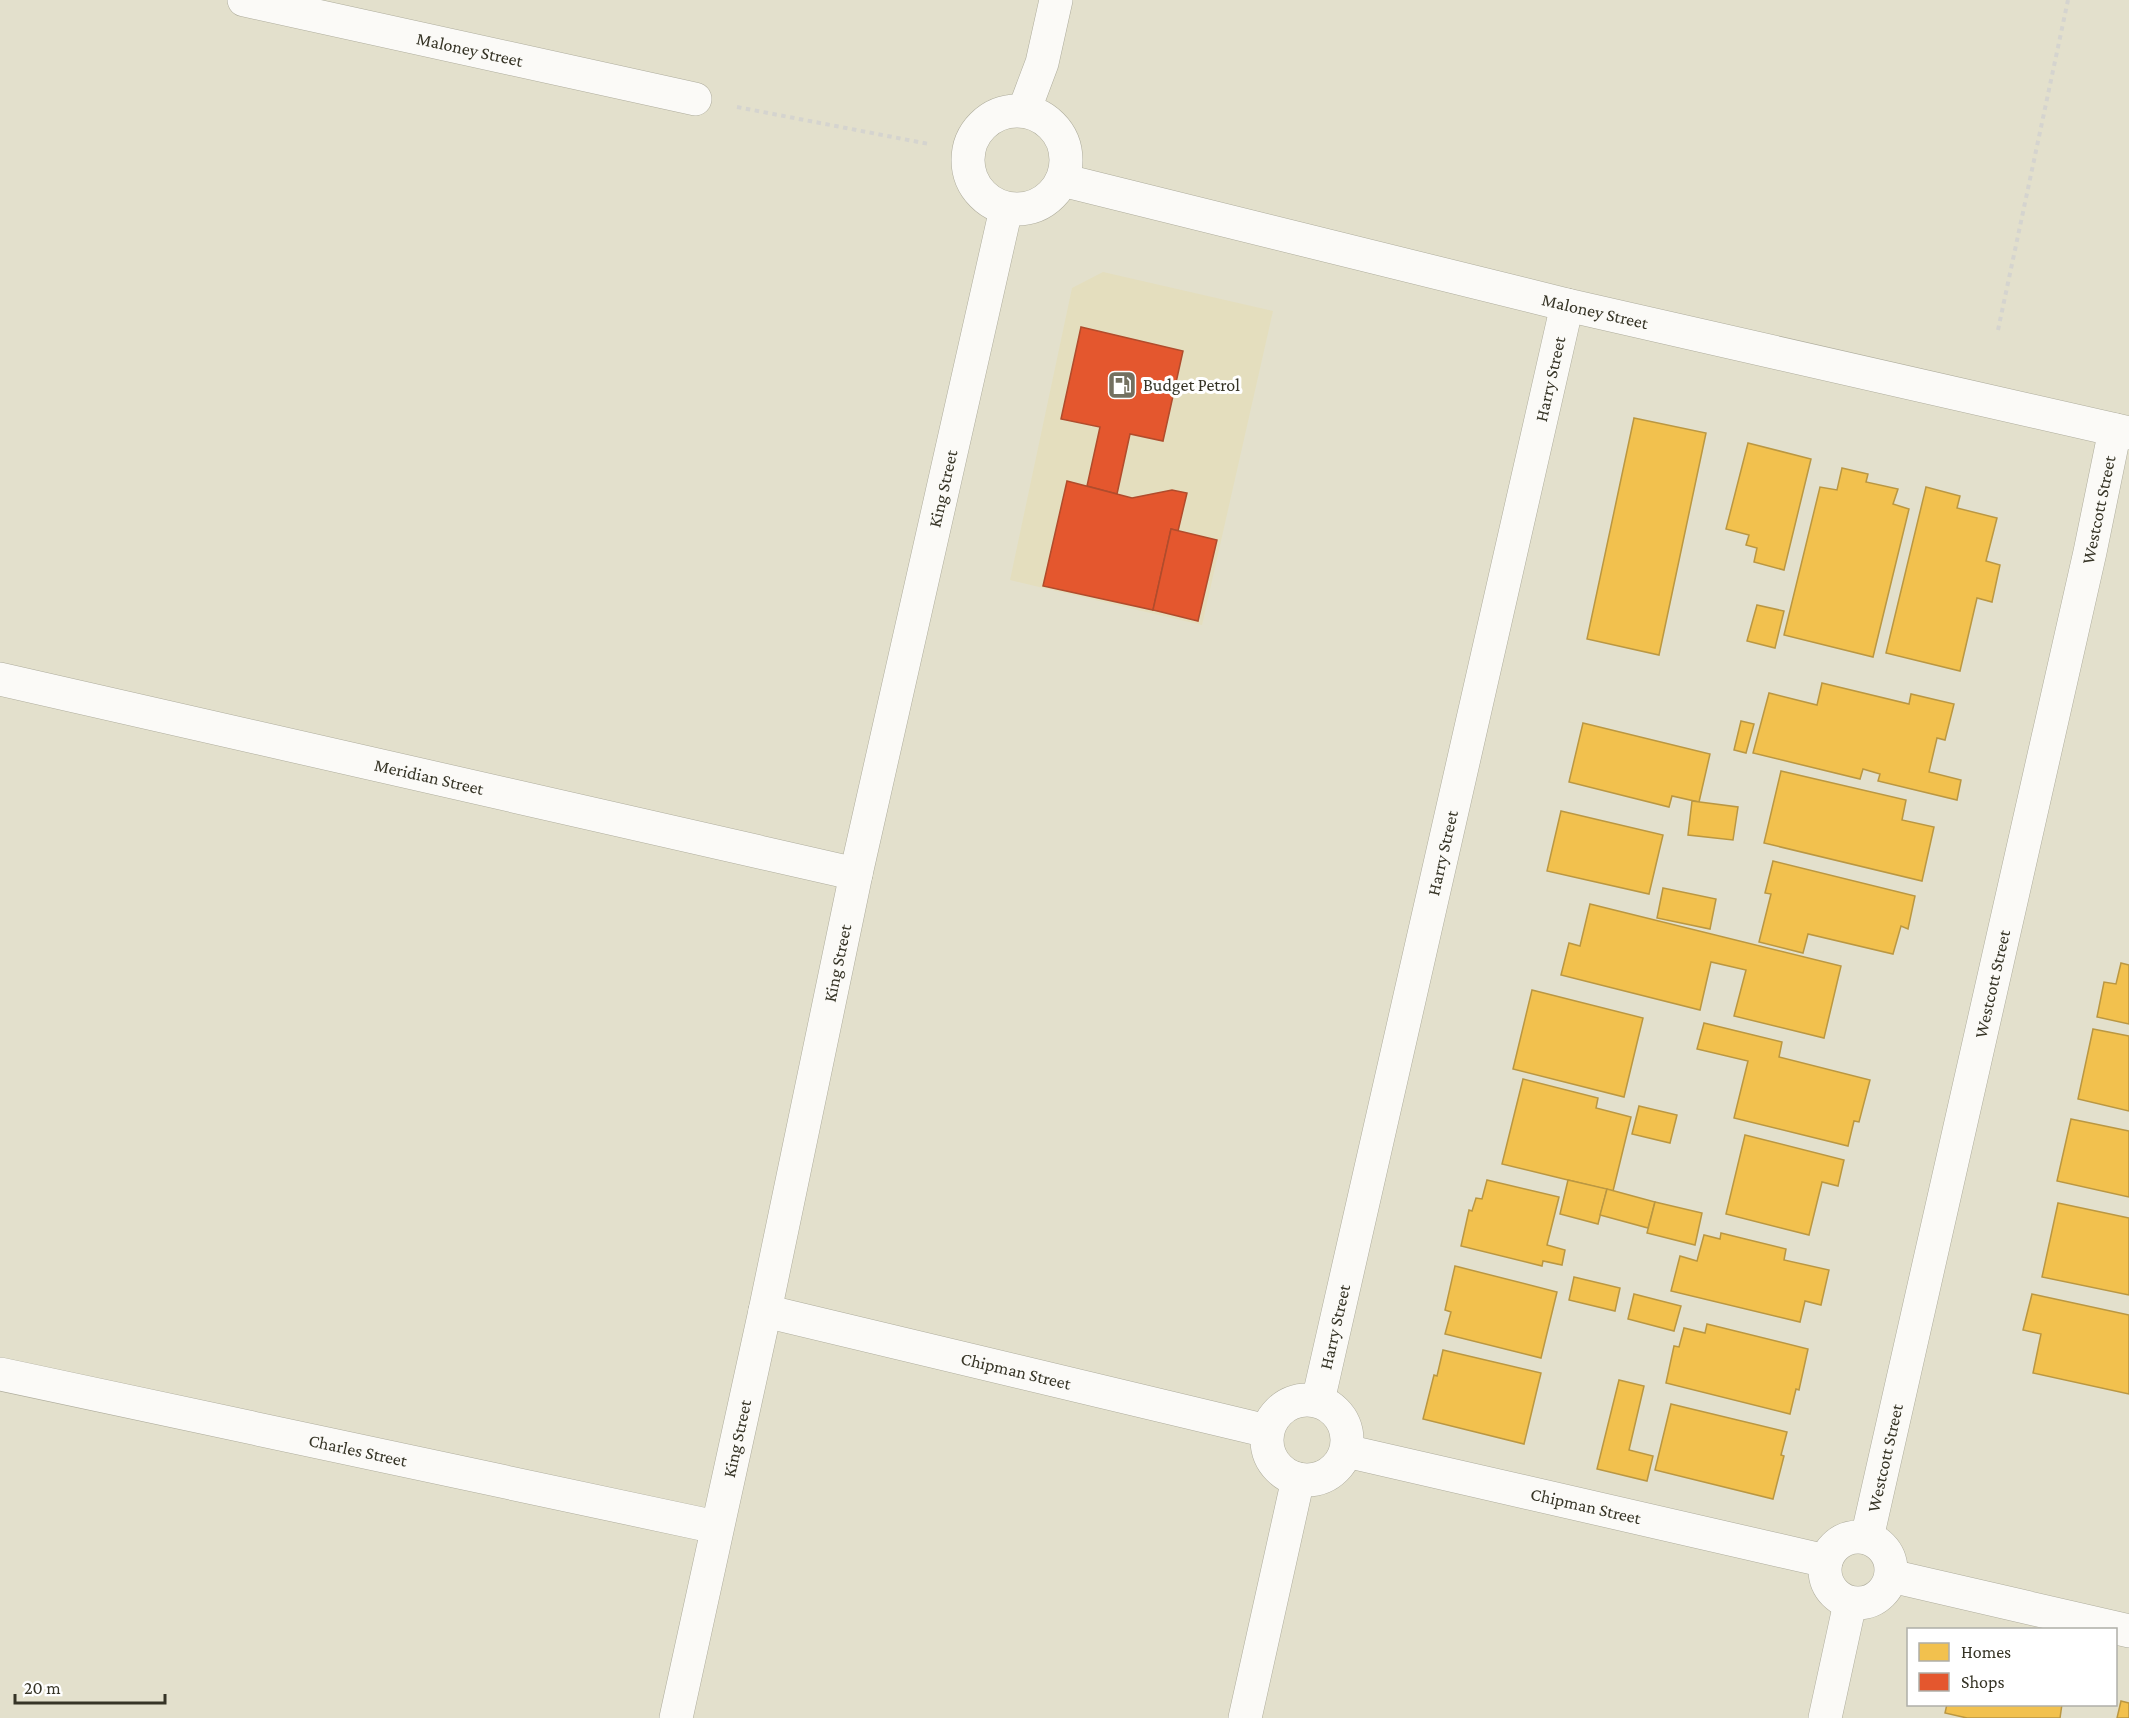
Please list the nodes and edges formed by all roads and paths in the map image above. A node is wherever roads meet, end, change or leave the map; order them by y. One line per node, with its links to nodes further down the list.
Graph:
1 (244, 0): 4 (street, Maloney Street)
2 (1056, 0): 5 (street)
3 (2068, 0): 10 (path)
4 (695, 99): 6 (path)
5 (1024, 111): 7 (street); 8 (street)
6 (928, 144)
7 (1062, 180): 8 (street); 9 (street, Maloney Street)
8 (1006, 209): 13 (street, King Street)
9 (1566, 305): 11 (street, Maloney Street); 16 (street, Harry Street)
10 (1998, 330)
11 (2122, 432): 21 (street, Westcott Street)
12 (0, 679): 13 (street, Meridian Street)
13 (856, 874): 14 (street, King Street)
14 (765, 1311): 17 (street, Chipman Street); 20 (street, King Street)
15 (0, 1374): 20 (street, Charles Street)
16 (1318, 1401): 17 (street); 18 (street)
17 (1267, 1431): 19 (street)
18 (1346, 1451): 19 (street); 22 (street, Chipman Street)
19 (1298, 1479): 27 (street)
20 (716, 1527): 26 (street, King Street)
21 (1867, 1538): 22 (street); 23 (street)
22 (1826, 1561): 24 (street)
23 (1892, 1576): 24 (street); 25 (street)
24 (1850, 1604): 28 (street)
25 (2116, 1628)
26 (676, 1718)
27 (1245, 1718)
28 (1825, 1718)

